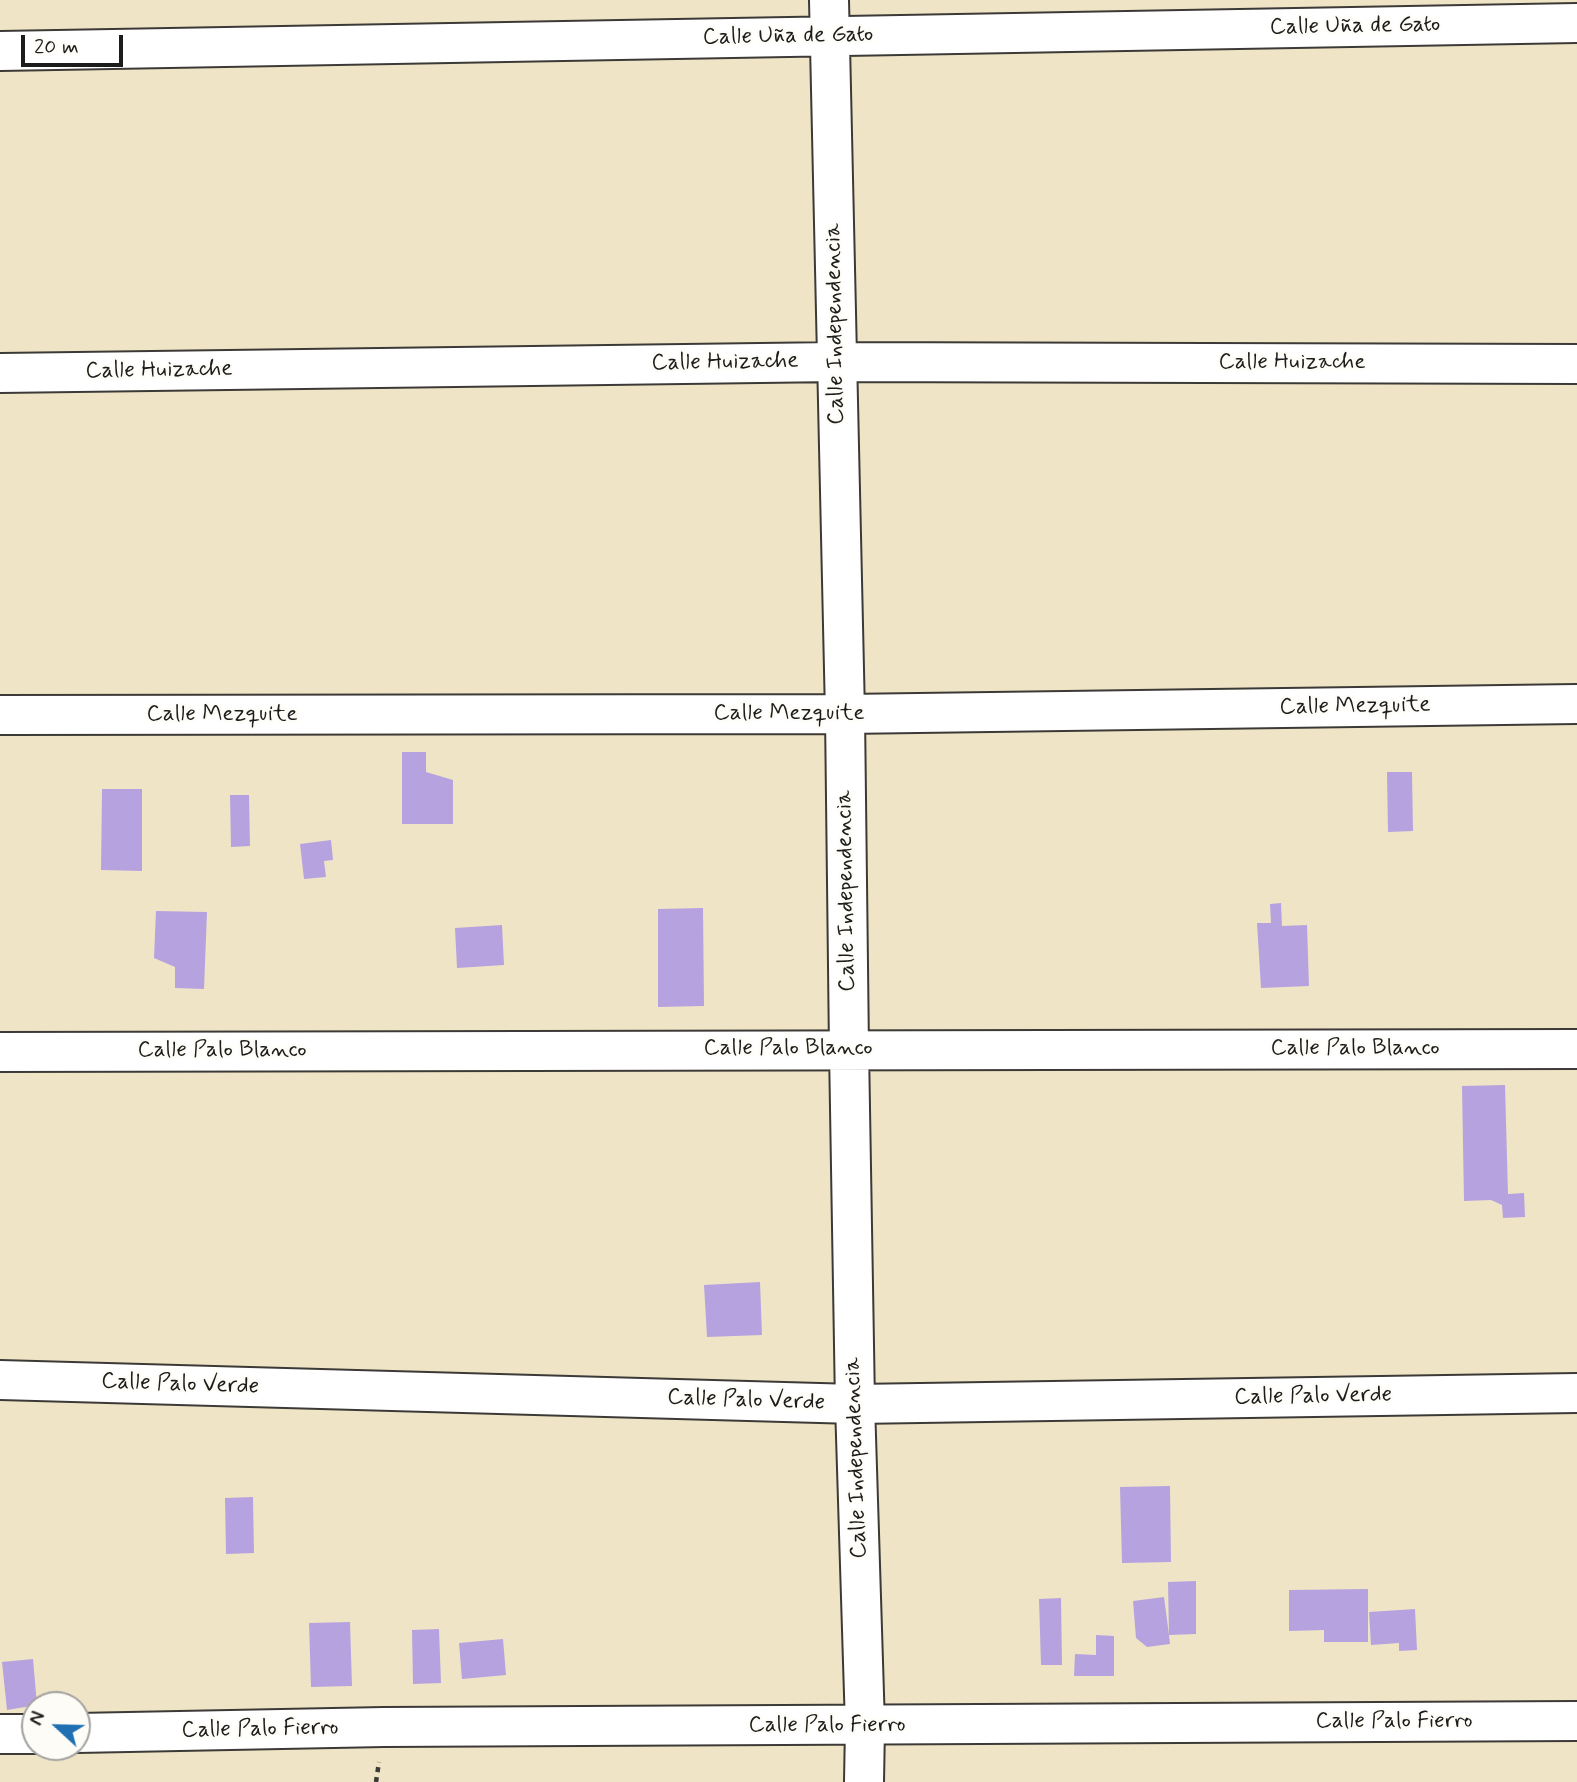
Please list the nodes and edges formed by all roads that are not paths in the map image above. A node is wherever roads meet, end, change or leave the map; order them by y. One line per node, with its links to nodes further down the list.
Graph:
1 (829, 18): 2 (street, Calle Uña de Gato); 3 (street, Calle Uña de Gato); 4 (street, Calle Independencia)
2 (1577, 23)
3 (0, 51)
4 (836, 362): 5 (street, Calle Huizache); 6 (street, Calle Huizache); 8 (street, Calle Independencia)
5 (1577, 364)
6 (0, 373)
7 (1577, 704): 8 (street, Calle Mezquite)
8 (845, 714): 9 (street, Calle Mezquite); 10 (street, Calle Independencia)
9 (0, 715)
10 (849, 1049): 11 (street, Calle Palo Blanco); 12 (street, Calle Palo Blanco); 15 (street, Calle Independencia)
11 (1577, 1049)
12 (0, 1052)
13 (0, 1380): 15 (street, Calle Palo Verde)
14 (1577, 1393): 15 (street, Calle Palo Verde)
15 (855, 1404): 17 (street, Calle Independencia)
16 (1577, 1721): 17 (street, Calle Palo Fierro)
17 (865, 1726): 18 (street, Calle Palo Fierro); 21 (street, Calle Independencia)
18 (91, 1733)
19 (0, 1734): 20 (street)
20 (21, 1734)
21 (864, 1782)

